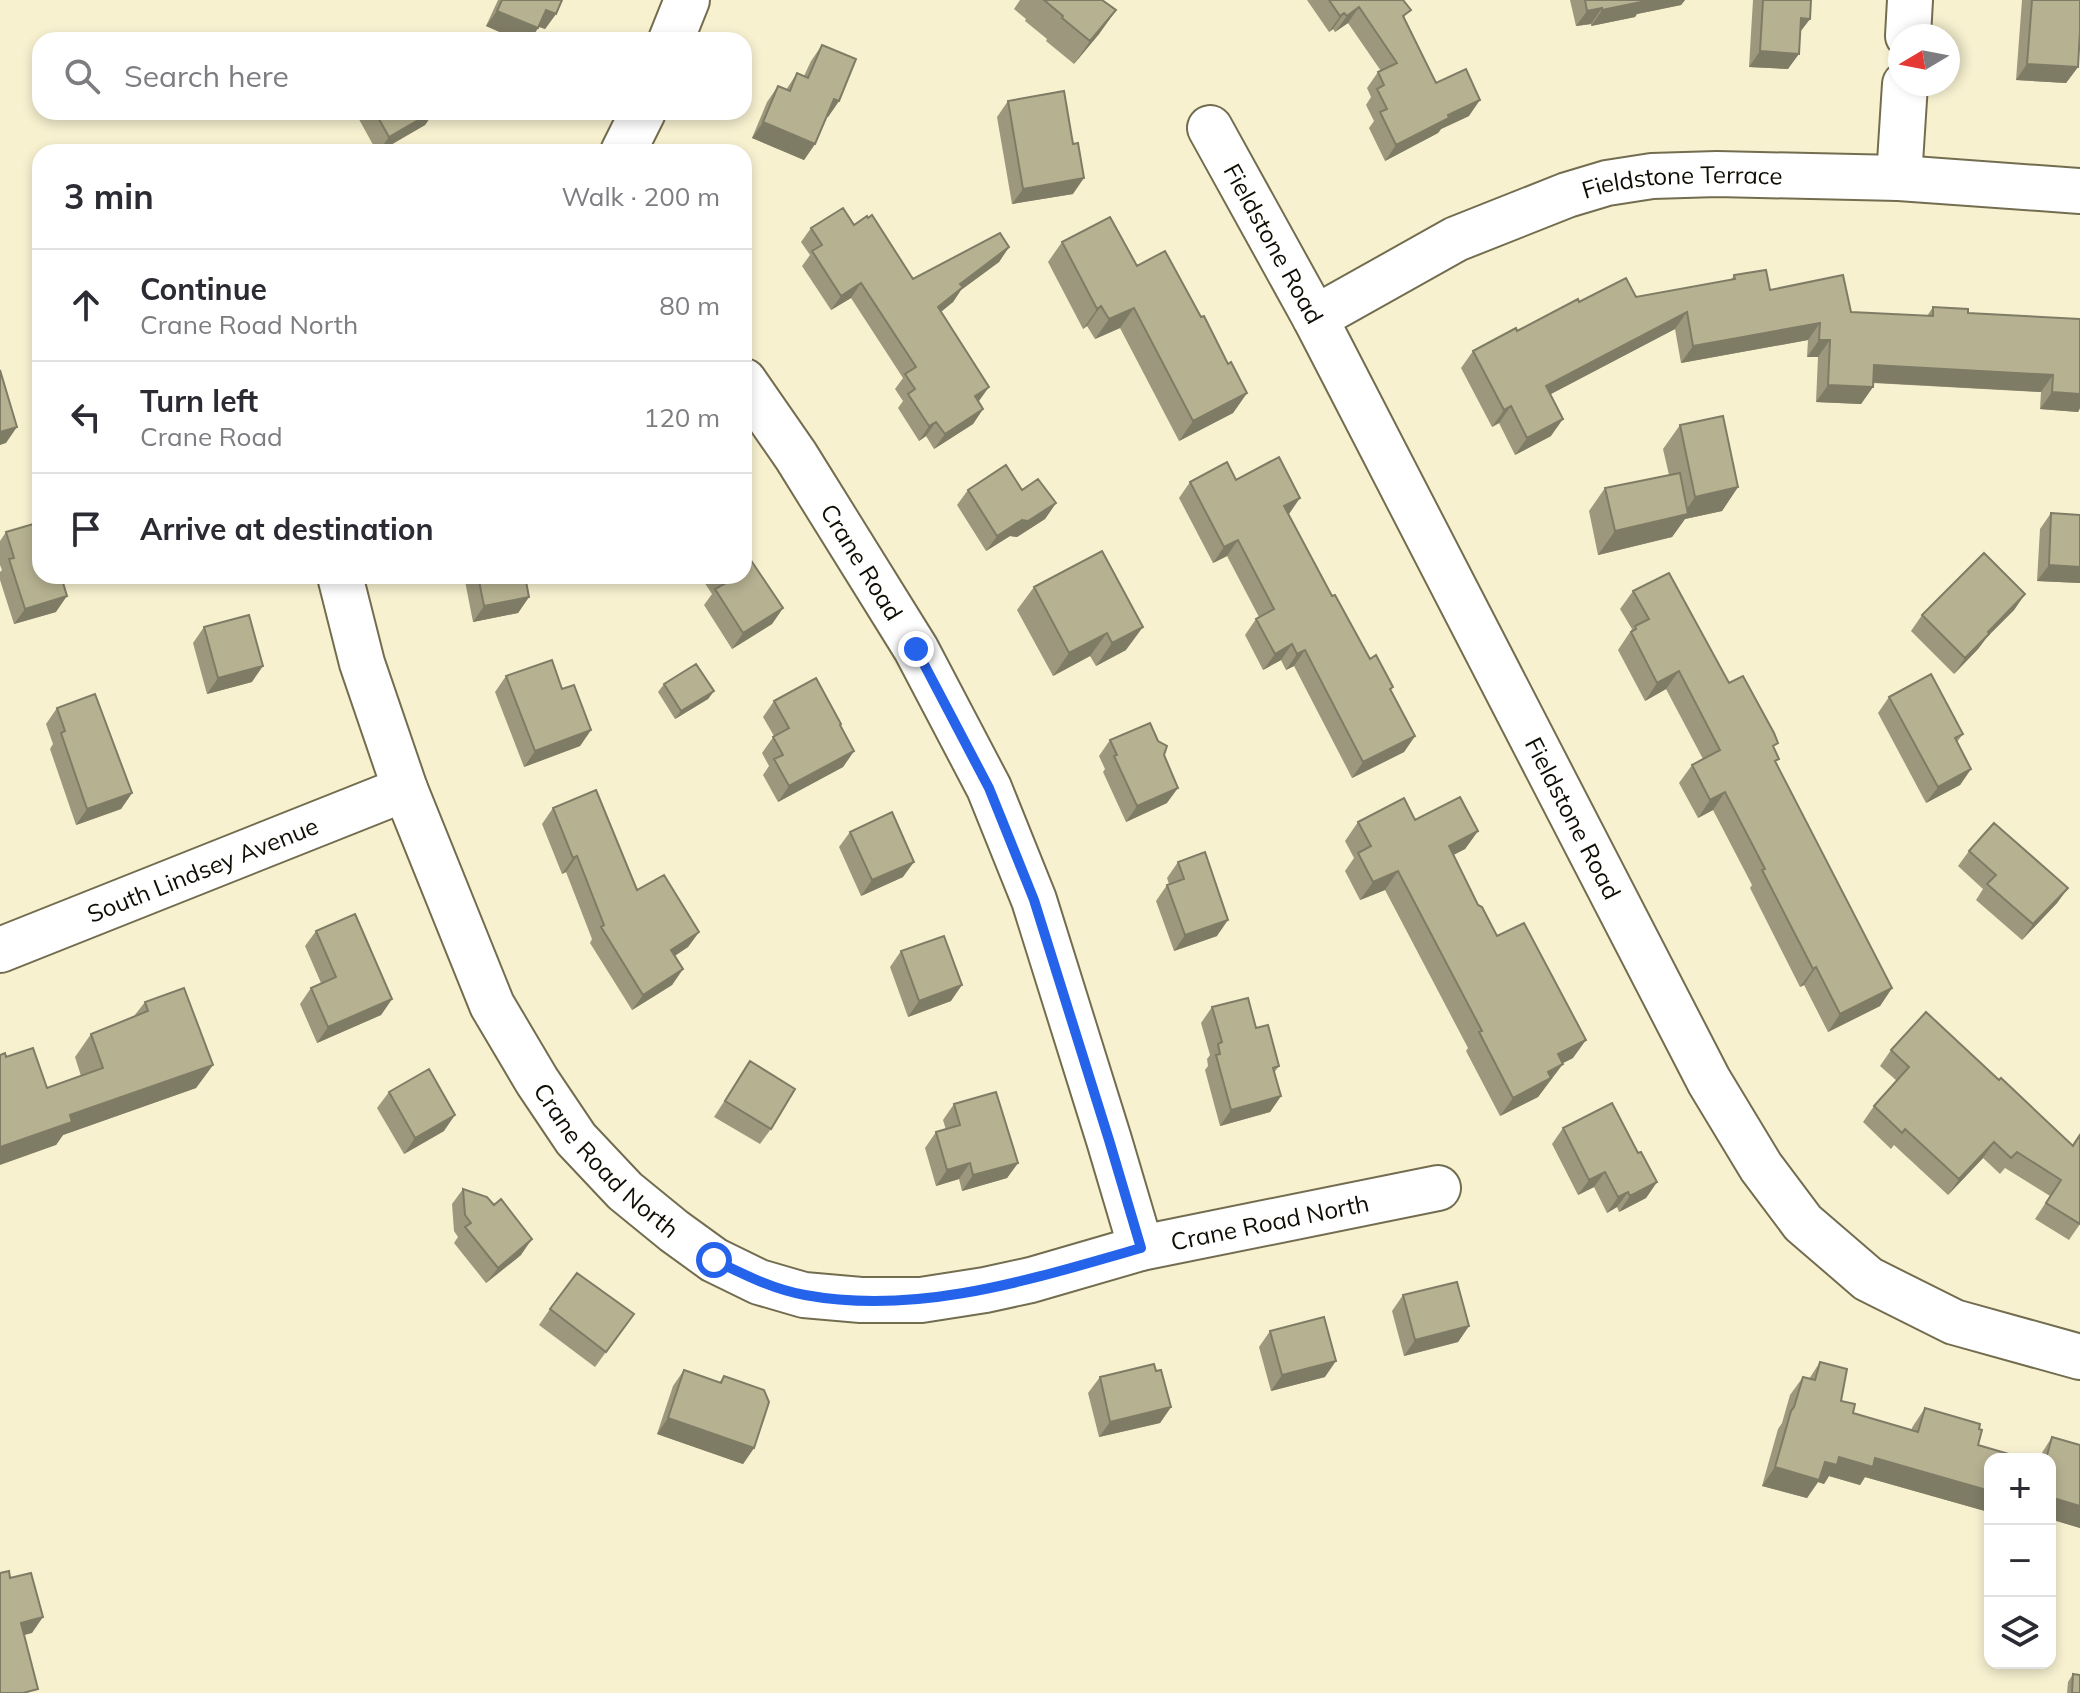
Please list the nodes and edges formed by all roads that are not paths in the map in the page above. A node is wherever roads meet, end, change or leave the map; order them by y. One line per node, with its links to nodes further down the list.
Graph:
1 (687, 0): 4 (street)
2 (1910, 0): 3 (street)
3 (1909, 24)
4 (674, 32)
5 (1904, 96): 9 (street)
6 (639, 120): 8 (street)
7 (1210, 128): 11 (street, Fieldstone Road)
8 (627, 144)
9 (1899, 178): 10 (street, Fieldstone Terrace); 11 (street, Fieldstone Terrace)
10 (2080, 191)
11 (1315, 318): 18 (street, Fieldstone Road)
12 (752, 393): 17 (street, Crane Road)
13 (342, 584): 14 (street, Crane Road North)
14 (405, 789): 15 (street, South Lindsey Avenue); 17 (street, Crane Road North)
15 (1, 946)
16 (1438, 1188): 17 (street, Crane Road North)
17 (1141, 1248)
18 (2080, 1357)

